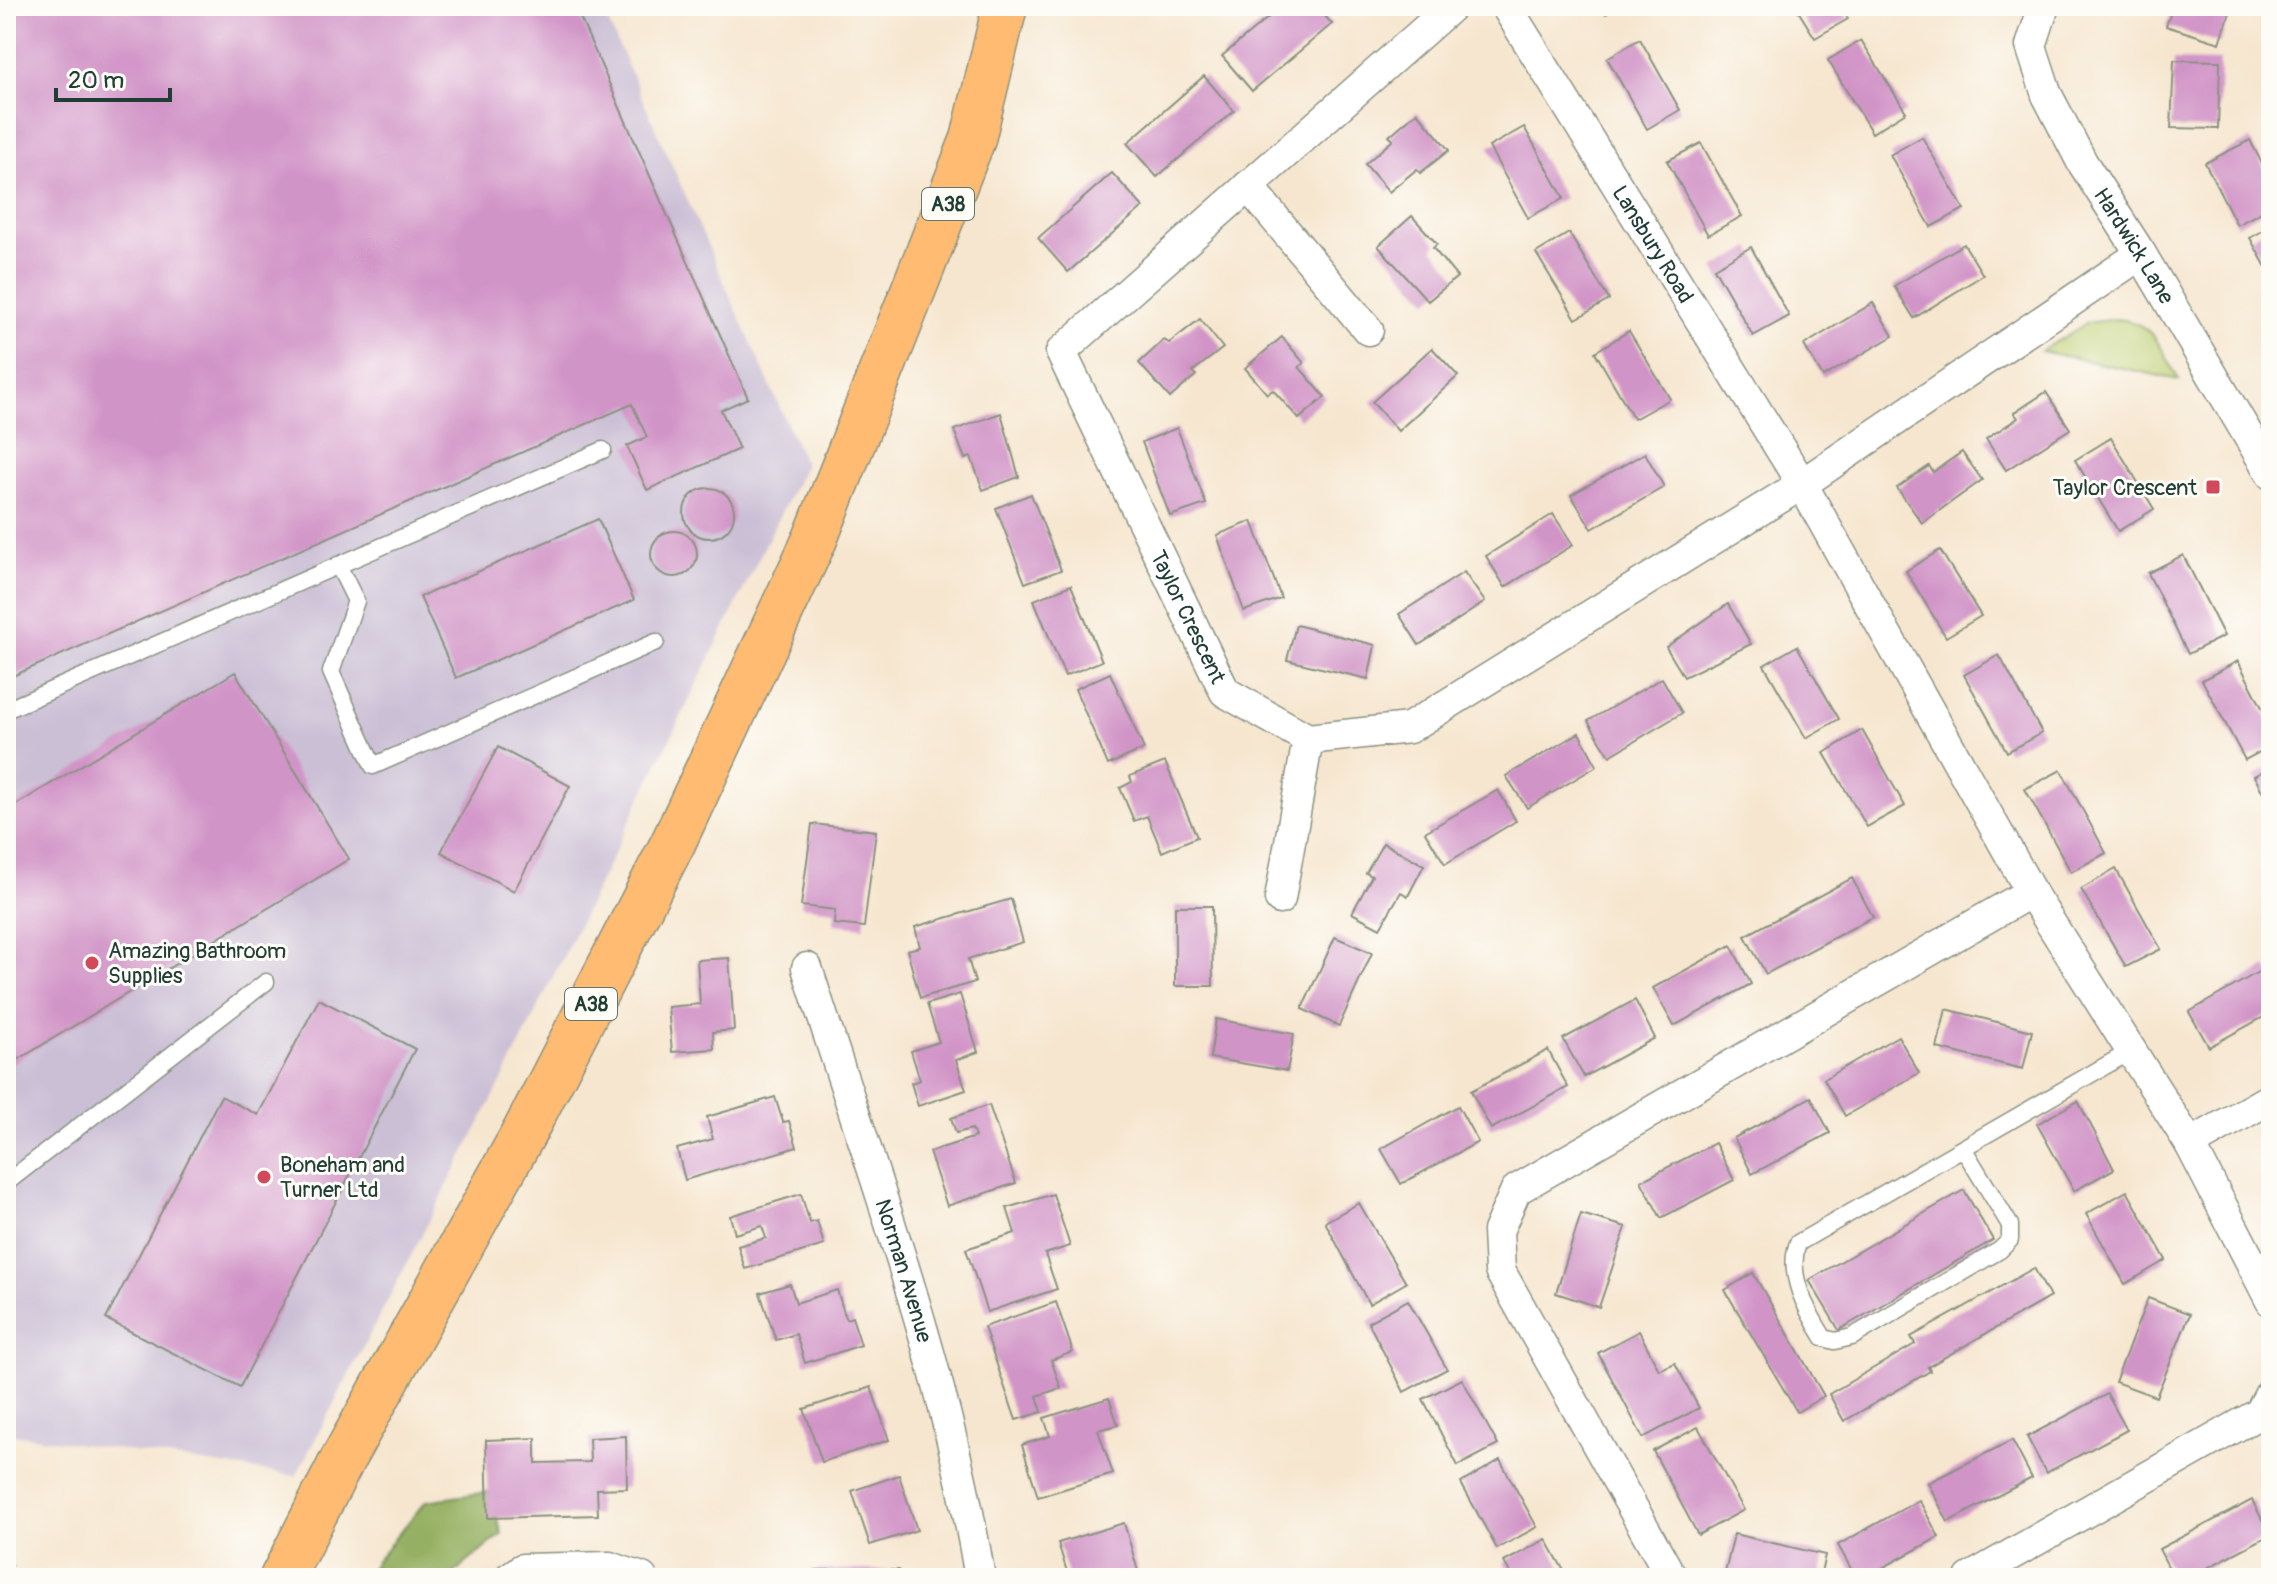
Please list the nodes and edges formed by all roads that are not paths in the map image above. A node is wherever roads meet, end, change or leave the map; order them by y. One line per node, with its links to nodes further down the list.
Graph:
1 (1005, 6): 26 (highway, A38)
2 (1452, 6): 5 (street, Taylor Crescent)
3 (1506, 6): 10 (street, Lansbury Road)
4 (2044, 6): 6 (street, Hardwick Lane)
5 (1248, 186): 7 (street); 14 (street, Taylor Crescent)
6 (2141, 254): 9 (street, Hardwick Lane); 10 (street)
7 (1368, 330)
8 (603, 450): 11 (lane)
9 (2271, 474)
10 (1802, 484): 14 (street); 15 (street, Lansbury Road)
11 (338, 565): 12 (lane); 13 (lane)
12 (656, 642)
13 (6, 710)
14 (1308, 739): 16 (street)
15 (2031, 892): 19 (street, Lansbury Road); 30 (street)
16 (1280, 899)
17 (807, 968): 29 (street, Norman Avenue)
18 (266, 982): 23 (lane)
19 (2131, 1051): 21 (street, Lansbury Road); 22 (lane)
20 (2271, 1098): 21 (street)
21 (2190, 1144): 24 (street, Lansbury Road)
22 (1963, 1148): 22 (lane)
23 (6, 1183)
24 (2271, 1301)
25 (2271, 1392): 31 (street)
26 (282, 1578)
27 (509, 1578): 28 (street)
28 (642, 1578)
29 (980, 1578)
30 (1672, 1578)
31 (1970, 1578)

